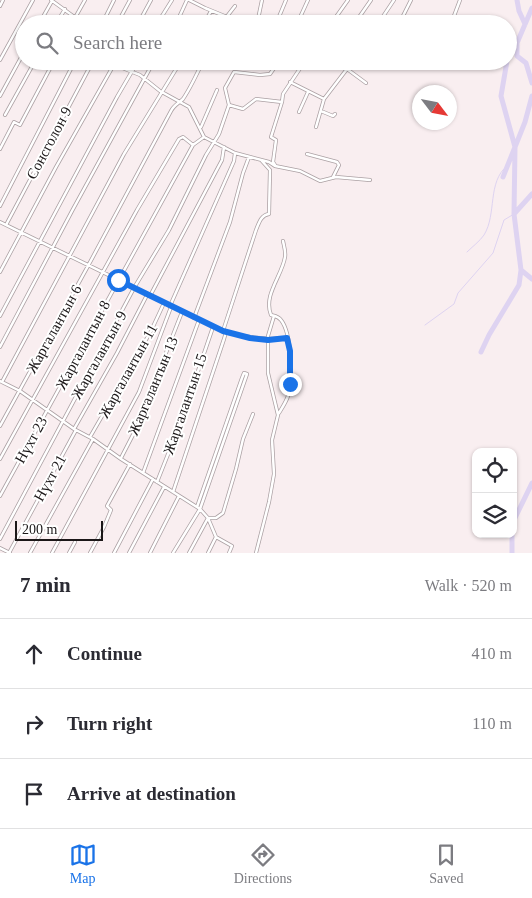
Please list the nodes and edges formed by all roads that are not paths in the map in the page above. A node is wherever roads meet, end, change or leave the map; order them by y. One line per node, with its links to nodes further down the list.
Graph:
1 (3, 0): 18 (street)
2 (33, 0): 22 (street)
3 (52, 0): 20 (street); 23 (street)
4 (85, 0): 26 (street)
5 (114, 0): 27 (street)
6 (130, 0): 28 (street)
7 (151, 0): 29 (street)
8 (172, 0): 30 (street)
9 (188, 0): 21 (street); 31 (street)
10 (262, 0): 35 (street)
11 (286, 0): 36 (street)
12 (308, 0): 37 (street)
13 (348, 0): 38 (street)
14 (371, 0): 39 (street)
15 (394, 0): 40 (street)
16 (411, 0): 41 (street)
17 (460, 0): 42 (street)
18 (0, 6)
19 (235, 6): 34 (street)
20 (65, 9): 24 (street); 25 (street)
21 (211, 11): 32 (street); 33 (street)
22 (25, 15)
23 (44, 15)
24 (61, 15)
25 (74, 15)
26 (76, 15)
27 (106, 15)
28 (122, 15)
29 (143, 15)
30 (163, 15)
31 (180, 15)
32 (209, 15)
33 (222, 15)
34 (228, 15)
35 (259, 15)
36 (280, 15)
37 (301, 15)
38 (337, 15)
39 (361, 15)
40 (384, 15)
41 (402, 15)
42 (454, 15)
43 (15, 33): 44 (street)
44 (0, 60)
45 (15, 68): 66 (street)
46 (30, 70): 74 (street)
47 (49, 70): 81 (street)
48 (70, 70): 89 (street)
49 (88, 70): 91 (street, Сонсголон 9)
50 (110, 70): 92 (street)
51 (129, 70): 59 (street)
52 (149, 70): 60 (street)
53 (175, 70): 64 (street)
54 (199, 70): 68 (street, Жаргалантын 6)
55 (272, 70): 70 (street, Жаргалантын 9)
56 (299, 70): 61 (street)
57 (345, 70): 67 (street)
58 (347, 70): 62 (street)
59 (132, 72): 60 (street); 94 (street)
60 (144, 79): 64 (street); 95 (street)
61 (290, 82): 65 (street); 69 (street)
62 (366, 83)
63 (217, 90): 76 (street)
64 (162, 92): 68 (street); 96 (street)
65 (308, 92): 67 (street); 72 (street)
66 (0, 96)
67 (324, 99): 71 (street)
68 (181, 101): 76 (street); 97 (street, Жаргалантын 6)
69 (282, 102): 70 (street); 86 (street)
70 (229, 105): 78 (street, Жаргалантын 9)
71 (321, 111): 73 (street); 75 (street)
72 (299, 112)
73 (335, 114)
74 (5, 115)
75 (316, 127)
76 (200, 128): 77 (street)
77 (204, 137): 78 (street); 79 (street)
78 (215, 142): 80 (street); 101 (street, Жаргалантын 9)
79 (192, 146): 99 (street); 100 (street, Жаргалантын 8)
80 (224, 147): 82 (street); 102 (street, Нүхт 21)
81 (0, 149)
82 (235, 153): 84 (street); 104 (street)
83 (308, 154): 87 (street)
84 (249, 156): 85 (street); 108 (street)
85 (261, 160): 86 (street); 111 (street)
86 (275, 166): 87 (street)
87 (332, 178): 88 (street)
88 (370, 180)
89 (0, 206)
90 (0, 222): 91 (street)
91 (6, 225): 92 (street)
92 (21, 232): 94 (street); 98 (street)
93 (283, 241): 107 (street)
94 (39, 242): 95 (street); 106 (street)
95 (52, 248): 96 (street); 114 (street)
96 (69, 256): 97 (street); 115 (street)
97 (88, 266): 99 (street); 116 (street, Жаргалантын 6)
98 (0, 272)
99 (102, 273): 100 (street); 117 (street)
100 (118, 280): 101 (street); 118 (street, Жаргалантын 8)
101 (134, 288): 102 (street); 121 (street, Жаргалантын 9)
102 (148, 295): 103 (street); 123 (street, Нүхт 21)
103 (164, 303): 104 (street); 124 (street, Жаргалантын 11)
104 (171, 306): 105 (street); 126 (street)
105 (182, 312): 108 (street); 128 (street, Жаргалантын 13)
106 (0, 316)
107 (274, 316): 112 (street); 113 (street)
108 (194, 318): 109 (street)
109 (199, 320): 110 (street); 130 (street)
110 (212, 327): 111 (street); 132 (street, Жаргалантын 15)
111 (224, 332): 113 (street); 134 (street)
112 (287, 338): 113 (street); 120 (street)
113 (268, 340): 120 (street)
114 (0, 347)
115 (1, 381): 116 (street)
116 (20, 391): 117 (street); 122 (street, Жаргалантын 6)
117 (32, 400): 118 (street); 127 (street)
118 (47, 410): 121 (street); 135 (street, Нүхт 23)
119 (254, 414): 138 (street)
120 (278, 415): 155 (street)
121 (63, 421): 123 (street); 140 (street, Жаргалантын 9)
122 (0, 426)
123 (75, 430): 124 (street); 143 (street, Нүхт 21)
124 (91, 438): 126 (street); 144 (street, Жаргалантын 11)
125 (222, 439): 125 (street); 137 (street)
126 (108, 450): 128 (street); 145 (street)
127 (0, 458)
128 (121, 459): 129 (street)
129 (130, 464): 130 (street); 147 (street)
130 (143, 473): 131 (street)
131 (153, 479): 132 (street); 148 (street)
132 (157, 482): 133 (street)
133 (164, 487): 134 (street); 149 (street)
134 (172, 492): 136 (street)
135 (0, 496)
136 (179, 496): 137 (street); 150 (street)
137 (198, 508): 138 (street); 151 (street)
138 (208, 518): 139 (street); 152 (street)
139 (216, 537): 153 (street); 154 (street)
140 (0, 539)
141 (75, 542): 146 (street)
142 (0, 548): 143 (street)
143 (9, 553)
144 (30, 553)
145 (52, 553)
146 (69, 553)
147 (90, 553)
148 (114, 553)
149 (129, 553)
150 (150, 553)
151 (173, 553)
152 (189, 553)
153 (208, 553)
154 (229, 553)
155 (256, 553)

